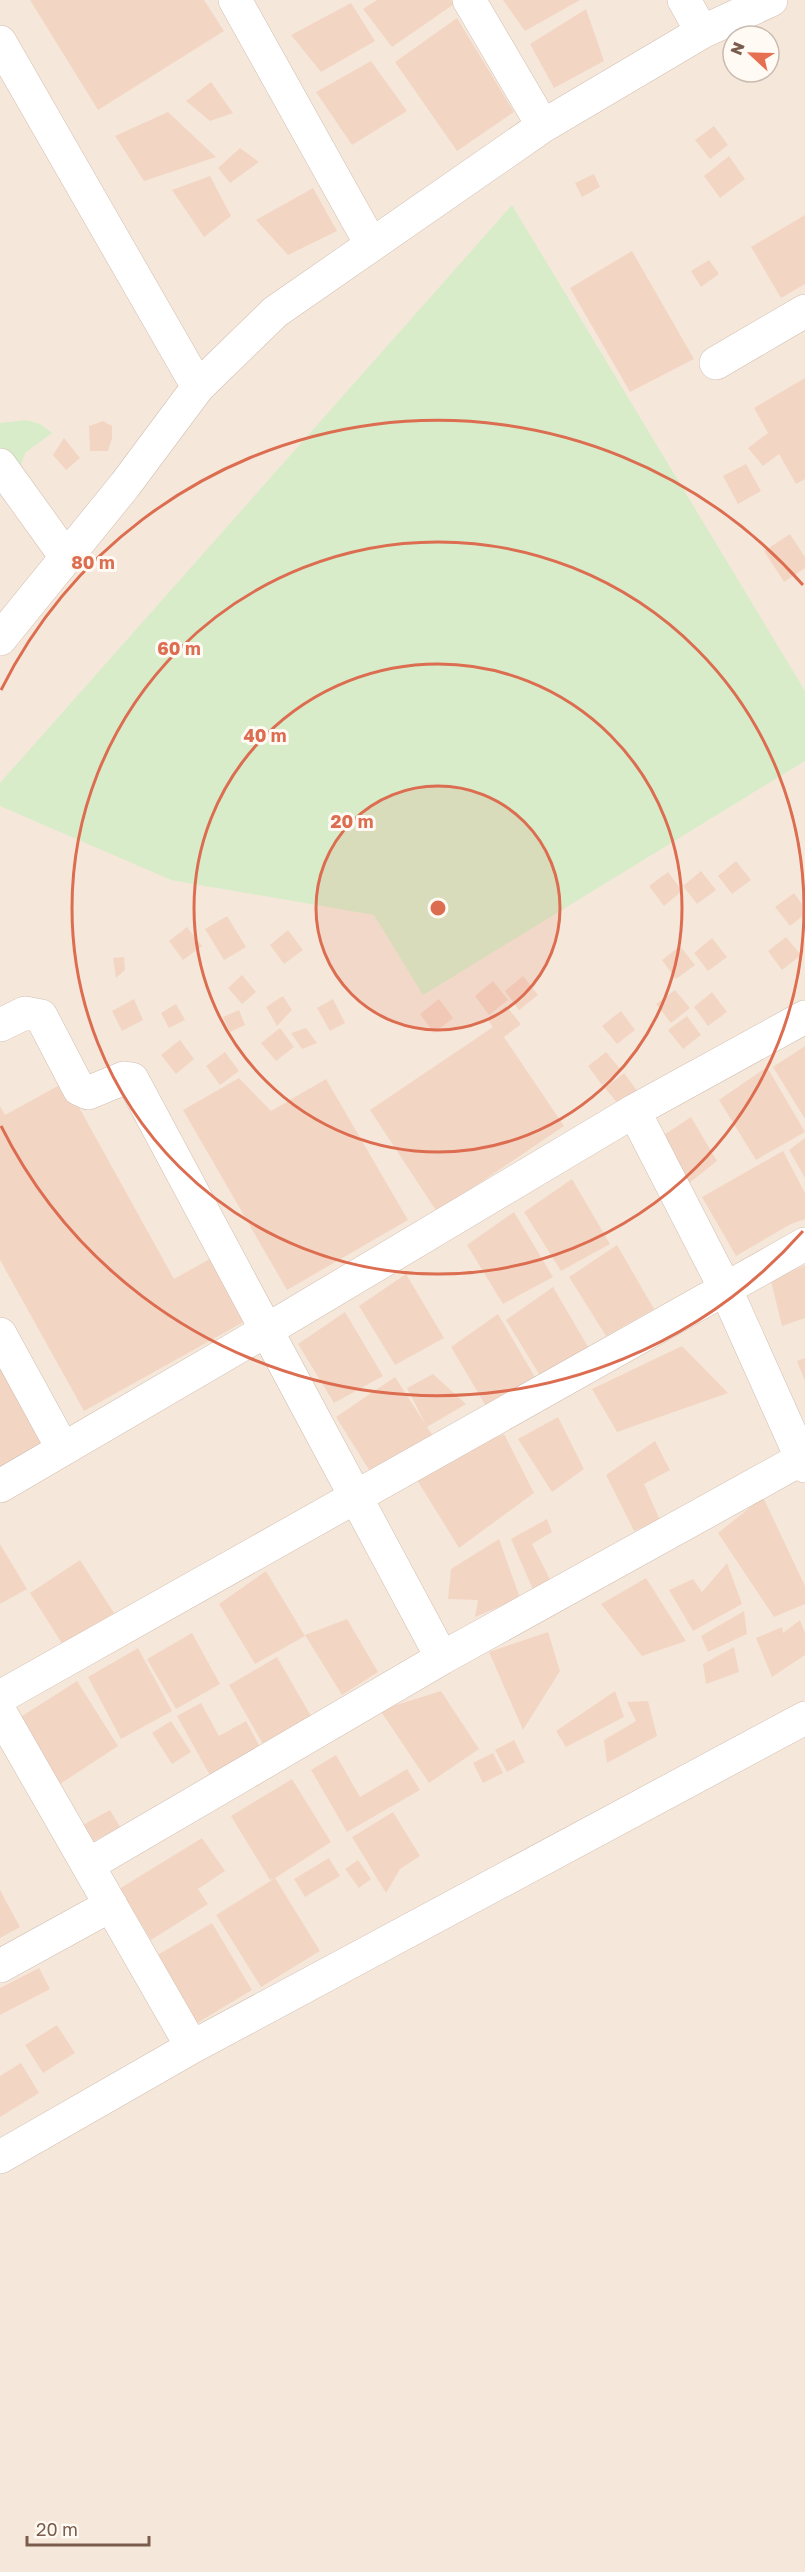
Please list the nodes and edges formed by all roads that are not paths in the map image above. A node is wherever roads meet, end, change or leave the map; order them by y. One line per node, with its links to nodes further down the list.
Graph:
1 (235, 0): 8 (street)
2 (469, 0): 7 (street)
3 (684, 0): 5 (street)
4 (771, 0): 5 (street)
5 (702, 32): 7 (street)
6 (0, 42): 11 (street)
7 (543, 126): 8 (street)
8 (371, 244): 11 (street)
9 (805, 310): 10 (street)
10 (716, 363)
11 (198, 387): 13 (street)
12 (1, 468): 13 (street)
13 (66, 557): 14 (street)
14 (0, 639)
15 (805, 1017): 17 (street)
16 (0, 1025): 20 (street)
17 (634, 1111): 19 (street); 20 (street)
18 (805, 1244): 19 (street)
19 (726, 1290): 23 (street); 25 (street)
20 (267, 1330): 22 (street); 25 (street)
21 (0, 1334): 22 (street)
22 (63, 1449): 24 (street)
23 (804, 1461): 26 (street)
24 (0, 1486)
25 (356, 1497): 26 (street); 27 (street)
26 (442, 1658): 31 (street)
27 (0, 1697)
28 (0, 1712): 30 (street)
29 (805, 1718): 34 (street)
30 (11, 1755): 31 (street)
31 (88, 1865): 32 (street)
32 (111, 1905): 33 (street); 34 (street)
33 (0, 1966)
34 (192, 2047): 35 (street)
35 (0, 2157)

